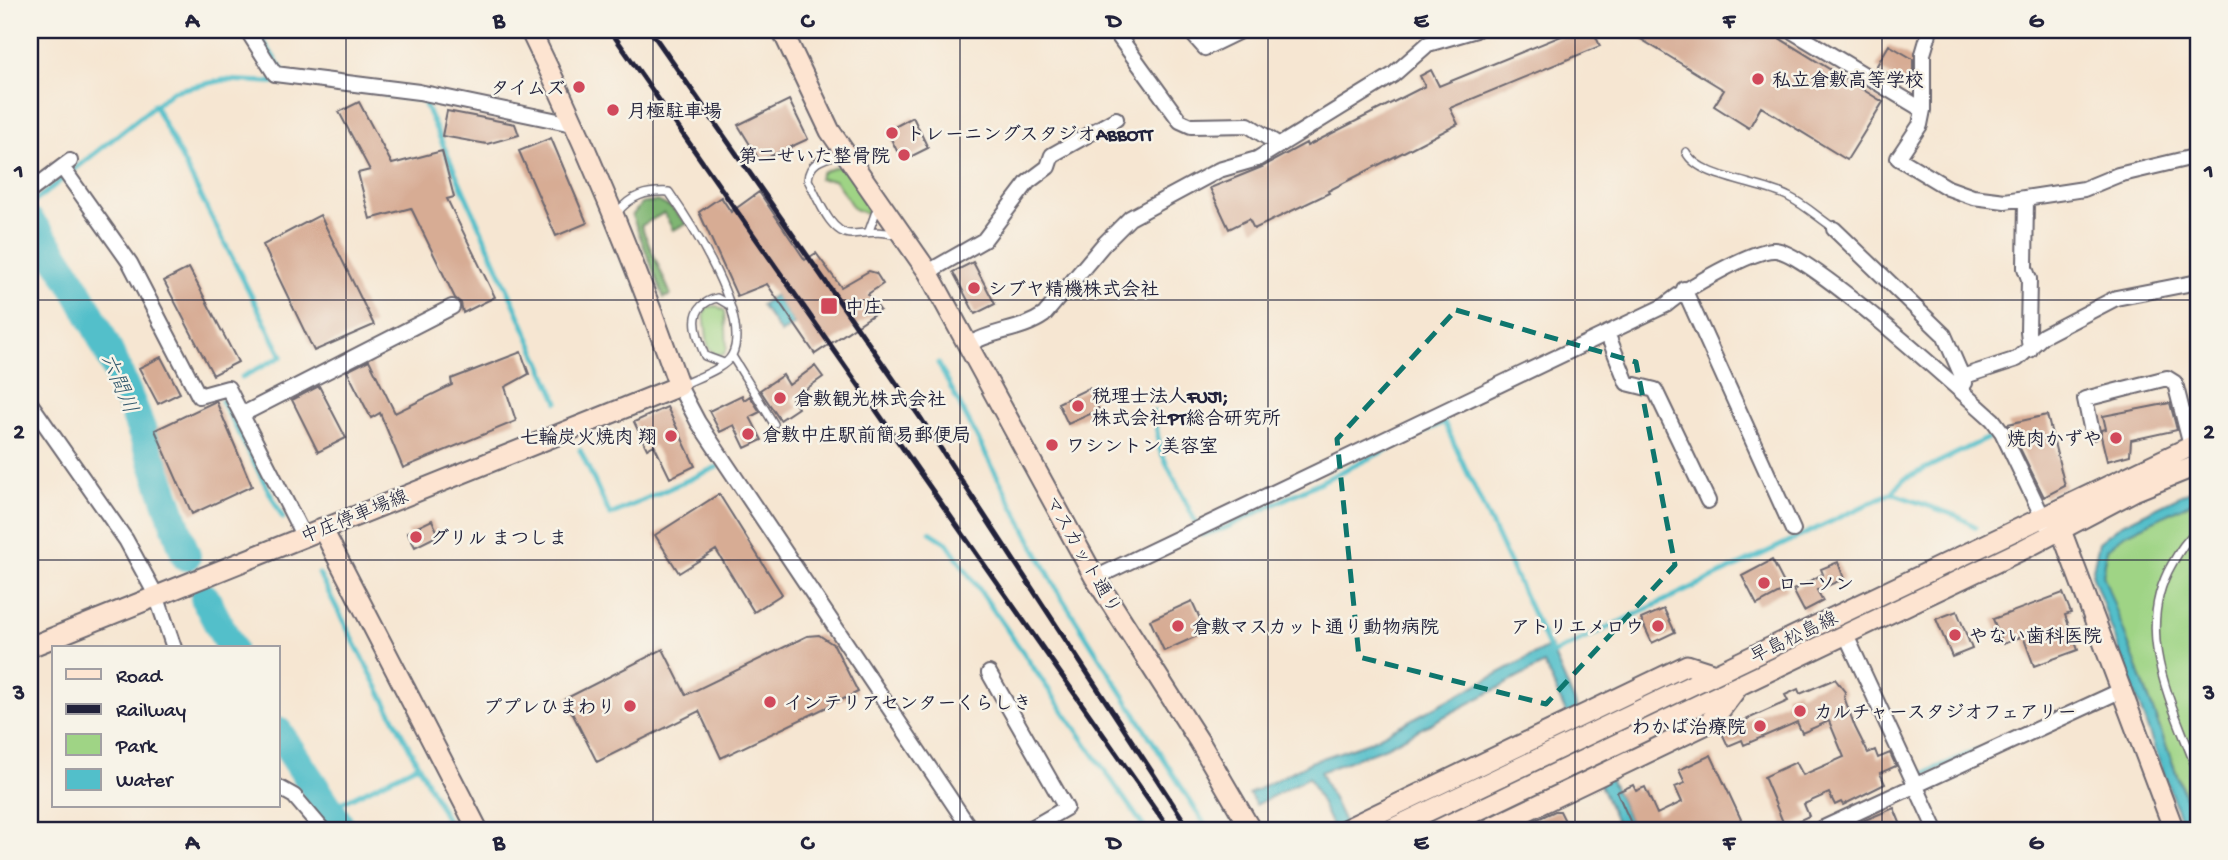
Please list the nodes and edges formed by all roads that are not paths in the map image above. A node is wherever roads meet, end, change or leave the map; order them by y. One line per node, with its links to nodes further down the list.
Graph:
1 (247, 30): 12 (street)
2 (530, 30): 12 (main road)
3 (782, 30): 14 (main road, マスカット通り)
4 (1114, 30): 13 (street)
5 (1189, 30): 6 (street)
6 (1242, 30)
7 (1476, 30): 13 (street)
8 (1790, 30): 10 (street)
9 (1930, 30): 10 (street)
10 (1923, 110): 18 (street)
11 (1115, 119): 24 (street)
12 (576, 125): 20 (main road)
13 (1279, 145): 30 (street)
14 (844, 152): 19 (main road, マスカット通り); 22 (lane)
15 (1686, 152): 21 (lane)
16 (2198, 156): 18 (street)
17 (30, 191): 38 (street)
18 (2026, 199): 31 (street)
19 (879, 202): 22 (lane); 23 (main road, マスカット通り)
20 (614, 216): 28 (lane); 35 (main road)
21 (1834, 229): 34 (street)
22 (869, 231): 23 (lane)
23 (903, 236): 24 (main road, マスカット通り)
24 (928, 272): 30 (main road, マスカット通り)
25 (2198, 282): 31 (street)
26 (1684, 289): 29 (street); 36 (street); 45 (street)
27 (452, 307): 38 (street)
28 (731, 307): 32 (lane); 33 (lane)
29 (1606, 333): 43 (street); 48 (street)
30 (970, 344): 48 (main road, マスカット通り)
31 (2030, 349): 34 (street)
32 (732, 356): 33 (lane); 39 (lane)
33 (725, 363): 35 (lane)
34 (1962, 377): 36 (street)
35 (679, 386): 47 (main road, 中庄停車場線); 63 (street)
36 (1971, 401): 44 (street)
37 (30, 403): 49 (street)
38 (243, 414): 47 (street)
39 (774, 424)
40 (2092, 432): 41 (street)
41 (2194, 445): 44 (main road, 早島松島線)
42 (2198, 465): 44 (main road, 早島松島線)
43 (1708, 501)
44 (2052, 524): 50 (main road, 早島松島線); 54 (main road, 早島松島線); 56 (main road)
45 (1793, 530)
46 (2198, 530): 57 (lane)
47 (313, 532): 49 (main road, 中庄停車場線); 62 (main road)
48 (1095, 578): 65 (main road, マスカット通り)
49 (156, 595): 51 (street); 52 (main road, 中庄停車場線)
50 (1845, 633): 55 (main road, 早島松島線); 58 (street)
51 (173, 646)
52 (30, 647)
53 (989, 673): 64 (street)
54 (1715, 674): 60 (main road); 66 (main road, 早島松島線)
55 (1740, 684): 67 (main road, 早島松島線); 68 (main road)
56 (2122, 690): 58 (street); 71 (main road)
57 (2198, 773)
58 (1915, 783): 69 (street); 70 (street)
59 (280, 788): 61 (street)
60 (1348, 828)
61 (323, 830)
62 (478, 830)
63 (971, 830)
64 (1028, 830)
65 (1251, 830)
66 (1389, 830)
67 (1437, 830)
68 (1486, 830)
69 (1819, 830)
70 (1936, 830)
71 (2174, 830)

